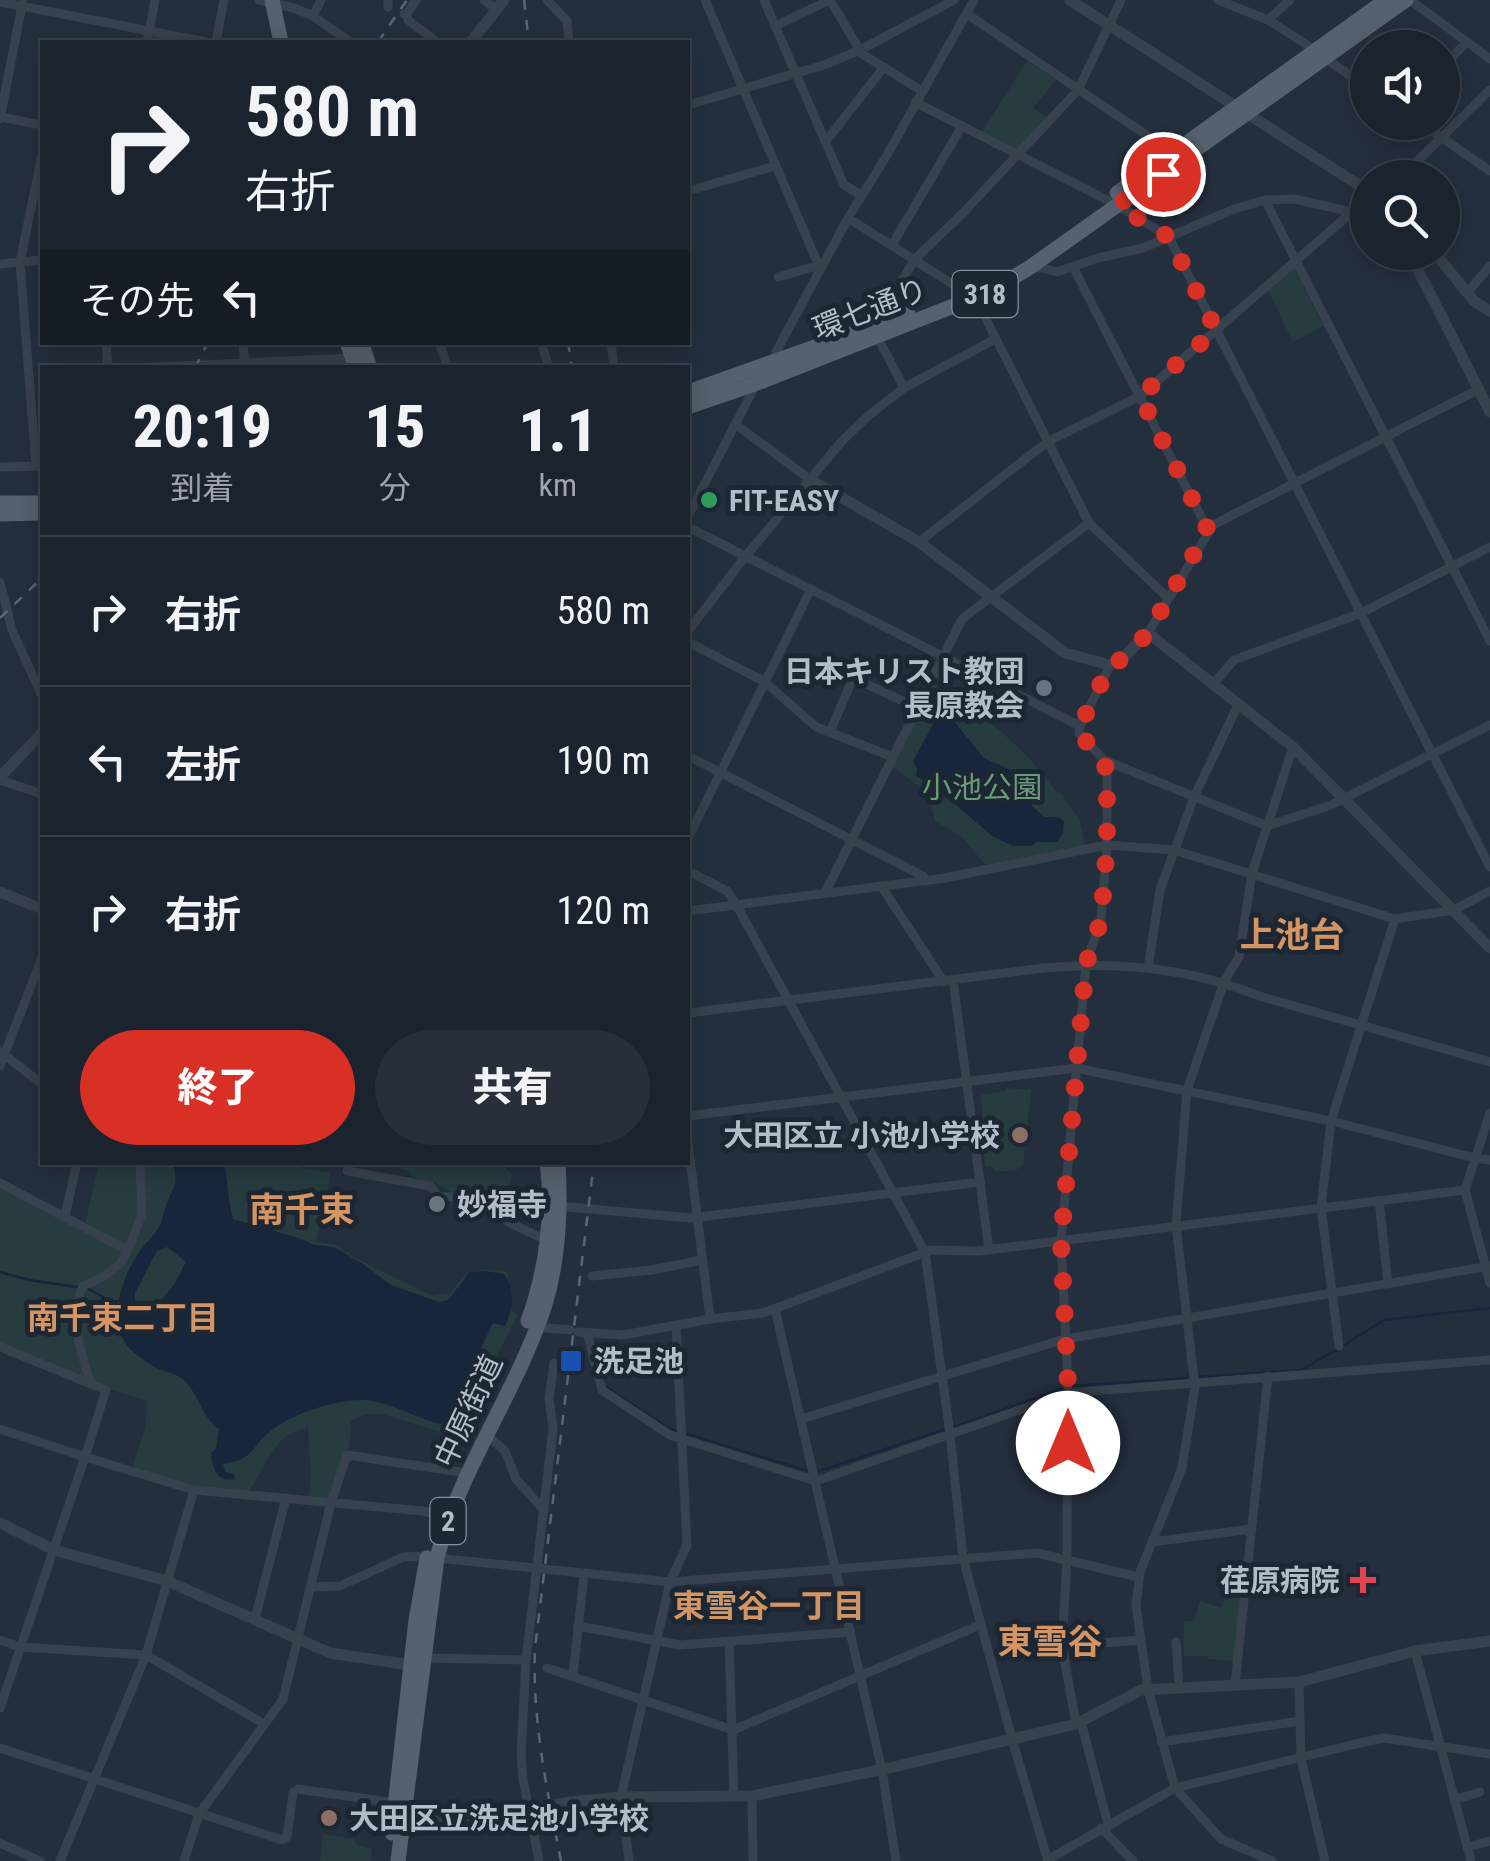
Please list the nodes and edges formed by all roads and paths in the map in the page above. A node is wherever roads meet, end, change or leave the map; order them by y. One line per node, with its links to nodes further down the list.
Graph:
1 (156, 0): 26 (street)
2 (224, 0): 28 (street)
3 (321, 0): 22 (street)
4 (416, 0): 32 (street)
5 (484, 0): 20 (street)
6 (547, 0): 34 (street)
7 (705, 0): 43 (street)
8 (764, 0): 25 (street)
9 (954, 0): 37 (street)
10 (974, 0): 21 (street)
11 (1070, 0): 24 (street)
12 (1120, 0): 24 (street)
13 (1218, 0): 23 (street)
14 (1386, 0): 38 (main road, 環七通り / 318)
15 (1408, 0): 35 (street); 38 (main road, 環七通り / 318)
16 (265, 1): 22 (street); 29 (main road); 30 (main road)
17 (0, 2): 18 (street)
18 (22, 3): 26 (street); 50 (street)
19 (1284, 3): 23 (street)
20 (500, 5): 33 (street)
21 (966, 14): 44 (street); 46 (street)
22 (313, 16): 31 (street)
23 (1268, 20): 38 (street)
24 (1109, 25): 44 (street); 49 (street)
25 (775, 26): 37 (street); 41 (street)
26 (148, 37): 27 (street)
27 (183, 40)
28 (216, 40)
29 (270, 40)
30 (279, 40)
31 (347, 40)
32 (433, 40)
33 (474, 40)
34 (569, 40)
35 (1467, 42): 36 (street); 39 (street)
36 (1460, 49)
37 (860, 50): 40 (street); 41 (street)
38 (1320, 54): 42 (street); 49 (main road, 環七通り / 318)
39 (1490, 59)
40 (884, 67): 46 (street); 56 (street)
41 (796, 74): 43 (street); 56 (street)
42 (1350, 75)
43 (743, 88): 48 (street); 61 (street)
44 (1078, 90): 57 (street); 58 (street)
45 (1490, 90): 51 (street)
46 (922, 91): 47 (street)
47 (915, 102): 53 (street); 65 (street)
48 (690, 104)
49 (1242, 110): 57 (main road, 環七通り / 318); 63 (street); 67 (main road, 環七通り / 318)
50 (0, 118): 52 (street)
51 (1460, 119)
52 (40, 126)
53 (962, 126): 58 (street); 72 (street)
54 (1439, 140): 59 (street)
55 (1446, 140): 62 (street)
56 (826, 141): 65 (street)
57 (1172, 153): 67 (main road, 環七通り / 318)
58 (1019, 154): 67 (street); 73 (street)
59 (1418, 160)
60 (40, 165): 76 (street)
61 (775, 166): 64 (street); 78 (street)
62 (1490, 171)
63 (1350, 179)
64 (690, 190)
65 (861, 195): 70 (street)
66 (1265, 200): 68 (street); 71 (street); 75 (street)
67 (1112, 203): 71 (street); 81 (main road, 環七通り / 318); 86 (main road, 環七通り / 318)
68 (1350, 212)
69 (1350, 214): 75 (street)
70 (848, 218): 72 (street); 78 (street)
71 (1169, 237): 80 (street); 89 (street)
72 (892, 245): 73 (street)
73 (915, 259): 86 (street); 88 (street)
74 (40, 260): 76 (street)
75 (1296, 261): 89 (street); 104 (street)
76 (20, 262): 77 (street); 106 (street)
77 (0, 264)
78 (820, 266): 84 (street); 93 (street)
79 (1490, 266): 85 (street)
80 (1073, 267): 81 (street); 100 (street)
81 (1029, 268): 86 (main road, 環七通り / 318)
82 (1417, 270): 98 (street)
83 (1448, 270): 85 (street)
84 (778, 276)
85 (1467, 293): 87 (street)
86 (969, 296): 88 (main road, 環七通り / 318); 90 (main road, 環七通り / 318); 91 (street)
87 (1490, 311)
88 (887, 320): 93 (main road, 環七通り / 318)
89 (1216, 330): 100 (street); 109 (street)
90 (877, 336): 96 (main road, 環七通り / 318); 97 (street)
91 (995, 340): 97 (street); 105 (street)
92 (352, 356): 94 (street)
93 (778, 359): 99 (main road, 環七通り / 318)
94 (289, 364): 95 (street)
95 (245, 365)
96 (752, 385): 101 (main road, 環七通り / 318); 103 (street)
97 (904, 388): 108 (street)
98 (1479, 389): 102 (street); 104 (street)
99 (690, 391)
100 (1140, 396): 105 (street); 117 (street)
101 (690, 406)
102 (1490, 412)
103 (734, 424): 108 (street); 112 (street)
104 (1386, 437): 109 (street); 121 (street)
105 (1047, 442): 115 (street); 118 (street)
106 (39, 466): 107 (street)
107 (0, 467)
108 (811, 480): 118 (street); 120 (street)
109 (1295, 484): 117 (street); 127 (street)
110 (40, 502): 111 (main road)
111 (0, 503)
112 (690, 512)
113 (40, 513): 114 (main road)
114 (0, 514)
115 (1090, 523): 125 (street); 126 (street)
116 (690, 528): 120 (street)
117 (1208, 530): 126 (street)
118 (918, 542): 125 (street)
119 (1490, 548): 121 (street)
120 (746, 556): 123 (street); 128 (street)
121 (1452, 566): 127 (street); 130 (street)
122 (0, 582): 124 (street)
123 (811, 590): 132 (street); 134 (street)
124 (0, 592): 136 (street)
125 (991, 597): 132 (street); 133 (street)
126 (1168, 598): 129 (street)
127 (1360, 613): 135 (street); 144 (street)
128 (690, 628)
129 (1148, 633): 133 (street); 135 (street)
130 (1490, 641)
131 (690, 643): 134 (street)
132 (944, 656): 138 (street); 140 (street)
133 (1110, 665): 140 (street)
134 (765, 682): 141 (street); 148 (street)
135 (1214, 683): 137 (street)
136 (40, 692)
137 (1239, 703): 143 (street); 151 (street)
138 (918, 708): 141 (street); 146 (street)
139 (1490, 725): 144 (street)
140 (1080, 726): 147 (street)
141 (830, 732): 146 (street)
142 (40, 735): 149 (street)
143 (1292, 747): 152 (street); 153 (street)
144 (1432, 754): 152 (street); 158 (street)
145 (690, 757): 148 (street)
146 (893, 757): 155 (street)
147 (1104, 760): 151 (street); 156 (street)
148 (720, 773): 154 (street); 155 (street)
149 (0, 778): 150 (street)
150 (40, 793)
151 (1194, 797): 153 (street); 157 (street)
152 (1344, 798): 153 (street); 168 (street)
153 (1267, 826): 160 (street)
154 (690, 834)
155 (852, 840): 161 (street); 165 (street)
156 (1107, 845): 157 (street); 161 (street); 173 (street)
157 (1174, 850): 160 (street); 174 (street)
158 (1490, 867)
159 (690, 872): 166 (street)
160 (1252, 874): 170 (street); 176 (street)
161 (926, 881): 162 (street)
162 (881, 886): 165 (street); 175 (street)
163 (1490, 891): 168 (street)
164 (0, 892): 167 (street)
165 (825, 893): 166 (street)
166 (736, 904): 169 (street); 177 (street)
167 (40, 908)
168 (1454, 910): 170 (street); 171 (street)
169 (690, 911)
170 (1395, 919): 179 (street)
171 (1490, 948)
172 (40, 963): 180 (street)
173 (1086, 964): 174 (street); 175 (street); 183 (street)
174 (1148, 968): 176 (street)
175 (948, 981): 177 (street); 184 (street)
176 (1224, 982): 179 (street); 186 (street)
177 (788, 1001): 178 (street); 187 (street)
178 (690, 1013)
179 (1362, 1024): 181 (street); 190 (street)
180 (2, 1053): 182 (street); 185 (street)
181 (1490, 1062)
182 (0, 1066)
183 (1076, 1068): 184 (street); 186 (street); 210 (street)
184 (967, 1081): 187 (street); 199 (street)
185 (40, 1082)
186 (1187, 1090): 190 (street); 208 (street)
187 (840, 1097): 189 (street); 202 (street)
188 (1490, 1113): 191 (street)
189 (690, 1116)
190 (1330, 1121): 191 (street); 205 (street)
191 (1475, 1158): 193 (street); 201 (street)
192 (690, 1159): 207 (street)
193 (1490, 1160)
194 (76, 1165): 206 (street)
195 (140, 1165): 211 (street)
196 (348, 1165): 209 (street)
197 (548, 1165): 204 (main road, 中原街道 / 2)
198 (558, 1165): 204 (main road, 中原街道 / 2)
199 (981, 1182): 202 (street); 212 (street)
200 (0, 1183): 206 (street)
201 (1465, 1190): 203 (street); 215 (street)
202 (893, 1194): 207 (street); 213 (street)
203 (1379, 1200): 205 (street); 218 (street)
204 (555, 1206): 207 (street); 209 (main road, 中原街道 / 2); 223 (main road, 中原街道 / 2)
205 (1321, 1208): 208 (street); 219 (street)
206 (65, 1216): 211 (street)
207 (697, 1218): 214 (street)
208 (1176, 1225): 210 (street); 221 (street)
209 (546, 1240): 223 (main road, 中原街道 / 2)
210 (1061, 1241): 212 (street); 226 (street)
211 (128, 1250): 234 (street)
212 (989, 1250): 213 (street)
213 (925, 1252): 220 (street); 231 (street)
214 (702, 1260): 216 (street); 222 (street)
215 (1488, 1266): 217 (street); 218 (street)
216 (592, 1276)
217 (1490, 1282)
218 (1388, 1284): 219 (street)
219 (1332, 1294): 221 (street); 227 (street)
220 (775, 1309): 222 (street); 236 (street)
221 (1187, 1318): 226 (street); 233 (street)
222 (710, 1319): 224 (street)
223 (533, 1322): 225 (street); 239 (main road, 中原街道 / 2); 242 (main road, 中原街道 / 2)
224 (676, 1326): 225 (street); 240 (street)
225 (579, 1332): 240 (street)
226 (1066, 1339): 231 (street); 235 (street)
227 (1339, 1346)
228 (0, 1347): 234 (street)
229 (1490, 1360): 232 (street)
230 (554, 1363): 247 (street)
231 (942, 1376): 236 (street); 238 (street)
232 (1268, 1376): 233 (street); 250 (street)
233 (1195, 1379): 235 (street); 251 (street)
234 (90, 1383): 241 (street)
235 (1068, 1390): 238 (street); 255 (street)
236 (801, 1419): 243 (street)
237 (0, 1429): 241 (street)
238 (950, 1434): 243 (street); 254 (street)
239 (488, 1435): 247 (street); 253 (main road, 中原街道 / 2)
240 (680, 1438): 243 (street); 261 (street)
241 (85, 1457): 244 (street); 252 (street)
242 (460, 1472): 246 (street); 248 (main road, 中原街道 / 2)
243 (816, 1480): 257 (street)
244 (194, 1490): 245 (street); 260 (street)
245 (286, 1498): 246 (street); 263 (street)
246 (331, 1503): 248 (street); 262 (street)
247 (544, 1510): 256 (street)
248 (440, 1515): 253 (main road, 中原街道 / 2)
249 (0, 1522): 252 (street)
250 (1252, 1529): 251 (street); 284 (street)
251 (1152, 1542): 259 (street)
252 (54, 1550): 260 (street); 275 (street)
253 (432, 1557): 256 (street); 262 (street); 279 (main road, 中原街道 / 2)
254 (963, 1558): 255 (street); 257 (street); 264 (street)
255 (1068, 1559): 259 (street); 274 (street)
256 (537, 1570): 258 (street); 278 (street)
257 (836, 1570): 261 (street); 266 (street)
258 (584, 1574): 261 (street); 265 (street)
259 (1138, 1577): 269 (street)
260 (167, 1581): 263 (street); 277 (street)
261 (670, 1582): 270 (street)
262 (311, 1588): 268 (street)
263 (255, 1619): 268 (street)
264 (980, 1625): 282 (street); 293 (street)
265 (578, 1626): 270 (street); 281 (street)
266 (851, 1632): 271 (street); 282 (street)
267 (0, 1640): 275 (street)
268 (298, 1640): 279 (street); 291 (street)
269 (1140, 1640): 274 (street); 286 (street)
270 (657, 1641): 271 (street); 287 (street)
271 (729, 1641): 292 (street)
272 (1490, 1641): 276 (street)
273 (1176, 1642): 285 (street)
274 (1062, 1646): 290 (street)
275 (20, 1647): 277 (street); 288 (street)
276 (1415, 1651): 283 (street); 296 (street)
277 (146, 1656): 291 (street); 300 (street)
278 (526, 1660): 279 (street); 308 (street)
279 (417, 1663): 307 (main road, 中原街道 / 2); 310 (main road, 中原街道 / 2)
280 (547, 1668): 281 (street)
281 (573, 1676): 287 (street)
282 (861, 1676): 292 (street); 299 (street)
283 (1299, 1682): 284 (street); 289 (street)
284 (1234, 1684): 285 (street)
285 (1179, 1687): 286 (street)
286 (1148, 1689): 290 (street); 294 (street)
287 (644, 1699): 292 (street); 305 (street)
288 (0, 1708)
289 (1300, 1721): 294 (street); 298 (street)
290 (1078, 1723): 293 (street); 311 (street)
291 (264, 1724): 309 (street)
292 (733, 1730): 303 (street)
293 (1012, 1740): 299 (street); 315 (street)
294 (1162, 1742): 301 (street)
295 (0, 1748): 300 (street)
296 (1440, 1748): 297 (street); 298 (street); 306 (street)
297 (1490, 1754)
298 (1301, 1759): 301 (street); 327 (street)
299 (882, 1770): 304 (street); 324 (street)
300 (93, 1780): 309 (street); 317 (street)
301 (1175, 1788): 311 (street); 326 (street)
302 (1480, 1792): 306 (street)
303 (734, 1796): 304 (street); 305 (street)
304 (752, 1796): 323 (street)
305 (621, 1797): 308 (street); 322 (street)
306 (1454, 1800): 314 (street)
307 (395, 1803): 309 (street); 310 (main road, 中原街道 / 2)
308 (532, 1809): 310 (street); 321 (street)
309 (199, 1814): 318 (street)
310 (398, 1823): 319 (main road, 中原街道 / 2); 320 (main road, 中原街道 / 2)
311 (1105, 1826): 315 (street); 325 (street)
312 (1490, 1841): 314 (street)
313 (0, 1843): 316 (street)
314 (1467, 1848): 328 (street)
315 (1047, 1860)
316 (40, 1861)
317 (60, 1861)
318 (184, 1861)
319 (388, 1861)
320 (398, 1861)
321 (540, 1861)
322 (629, 1861)
323 (753, 1861)
324 (896, 1861)
325 (1133, 1861)
326 (1272, 1861)
327 (1325, 1861)
328 (1471, 1861)

